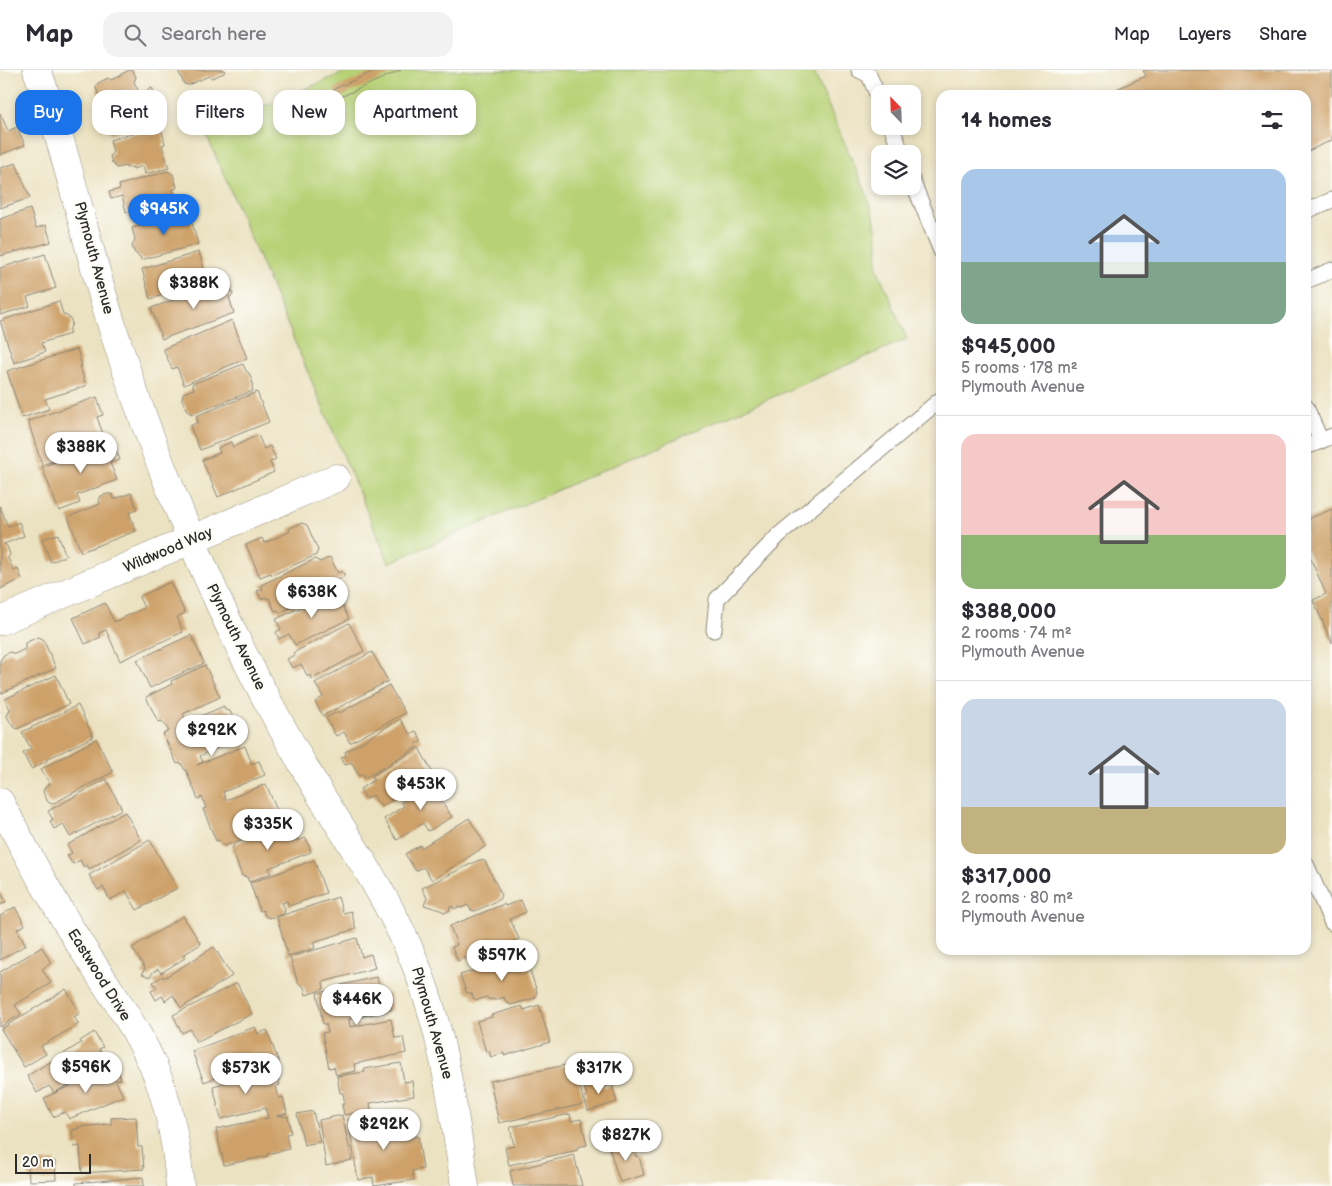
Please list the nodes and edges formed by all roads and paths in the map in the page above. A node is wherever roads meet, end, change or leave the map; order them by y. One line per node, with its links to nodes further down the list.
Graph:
1 (858, 70): 3 (lane)
2 (44, 74): 15 (street, Plymouth Avenue)
3 (873, 85)
4 (918, 195): 7 (lane)
5 (1332, 200): 6 (lane)
6 (1311, 209)
7 (936, 239)
8 (1332, 270): 9 (lane)
9 (1311, 279)
10 (936, 403): 17 (lane)
11 (1311, 415): 12 (lane)
12 (1326, 438): 13 (lane)
13 (1311, 445)
14 (336, 478): 15 (street, Wildwood Way)
15 (191, 540): 16 (street, Wildwood Way); 22 (street, Plymouth Avenue)
16 (0, 621)
17 (714, 630)
18 (0, 802): 21 (street, Eastwood Drive)
19 (1311, 875): 20 (lane)
20 (1332, 923)
21 (180, 1186)
22 (465, 1186)

